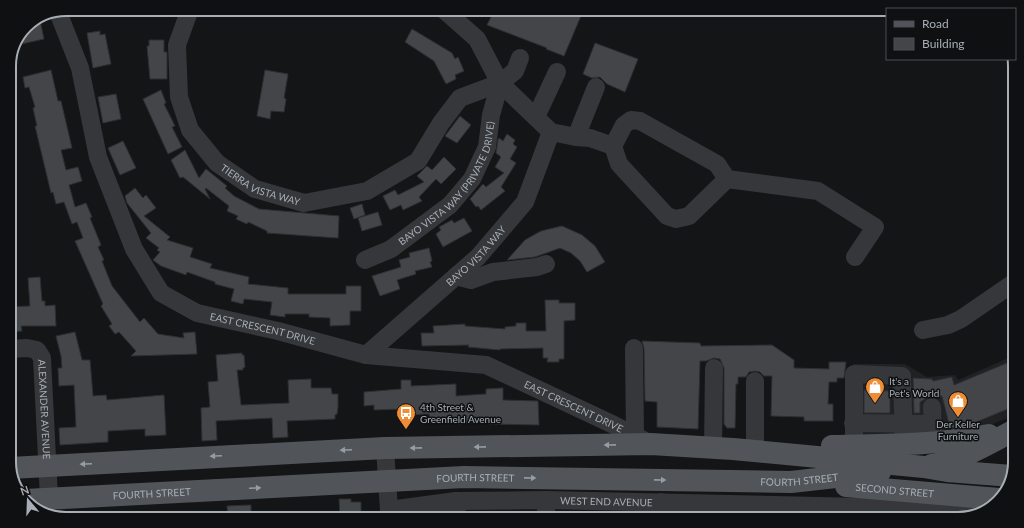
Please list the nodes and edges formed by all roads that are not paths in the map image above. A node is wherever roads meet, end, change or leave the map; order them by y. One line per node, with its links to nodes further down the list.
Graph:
1 (188, 16): 6 (street, TIERRA VISTA WAY)
2 (451, 16): 6 (street)
3 (60, 17): 21 (street, EAST CRESCENT DRIVE)
4 (520, 58): 6 (street)
5 (557, 72): 8 (street)
6 (500, 83): 8 (street); 14 (street, BAYO VISTA WAY (PRIVATE DRIVE))
7 (596, 87): 10 (street)
8 (536, 117): 9 (street)
9 (551, 132): 10 (street); 16 (street, BAYO VISTA WAY)
10 (583, 138): 11 (street)
11 (613, 146): 12 (street); 12 (street)
12 (727, 179): 13 (street)
13 (855, 257)
14 (365, 260)
15 (546, 264): 16 (street)
16 (456, 276): 21 (street, BAYO VISTA WAY)
17 (1008, 287): 18 (street)
18 (923, 330)
19 (634, 348): 29 (street)
20 (16, 349): 34 (street, ALEXANDER AVENUE)
21 (366, 355): 29 (street, EAST CRESCENT DRIVE)
22 (714, 368): 33 (street)
23 (755, 381): 31 (street)
24 (853, 422): 27 (street); 27 (street); 30 (street)
25 (1008, 431): 27 (main road, FOURTH STREET)
26 (1008, 433): 35 (main road, FOURTH STREET)
27 (903, 434): 30 (main road, FOURTH STREET)
28 (1008, 436): 37 (main road)
29 (643, 440): 32 (main road, FOURTH STREET, one-way to 32); 33 (main road, FOURTH STREET)
30 (854, 446): 31 (main road, FOURTH STREET)
31 (755, 447): 33 (main road, FOURTH STREET)
32 (385, 448): 34 (main road, FOURTH STREET, one-way to 34); 38 (street)
33 (723, 449): 35 (main road, FOURTH STREET)
34 (48, 466): 36 (main road, FOURTH STREET); 40 (street, ALEXANDER AVENUE)
35 (924, 466): 37 (main road); 39 (main road, FOURTH STREET)
36 (16, 468)
37 (1006, 475): 45 (main road)
38 (387, 481): 39 (main road, FOURTH STREET, one-way to 39); 40 (main road, FOURTH STREET, one-way to 38); 47 (street)
39 (791, 482): 45 (main road, SECOND STREET)
40 (49, 498): 41 (main road, FOURTH STREET)
41 (32, 499)
42 (992, 499): 45 (main road, SECOND STREET)
43 (546, 500): 44 (street, WEST END AVENUE); 46 (street, WEST END AVENUE); 50 (street)
44 (456, 501): 48 (street, WEST END AVENUE); 49 (street)
45 (911, 506): 46 (street, WEST END AVENUE)
46 (661, 510)
47 (389, 512)
48 (403, 512)
49 (457, 512)
50 (546, 512)

